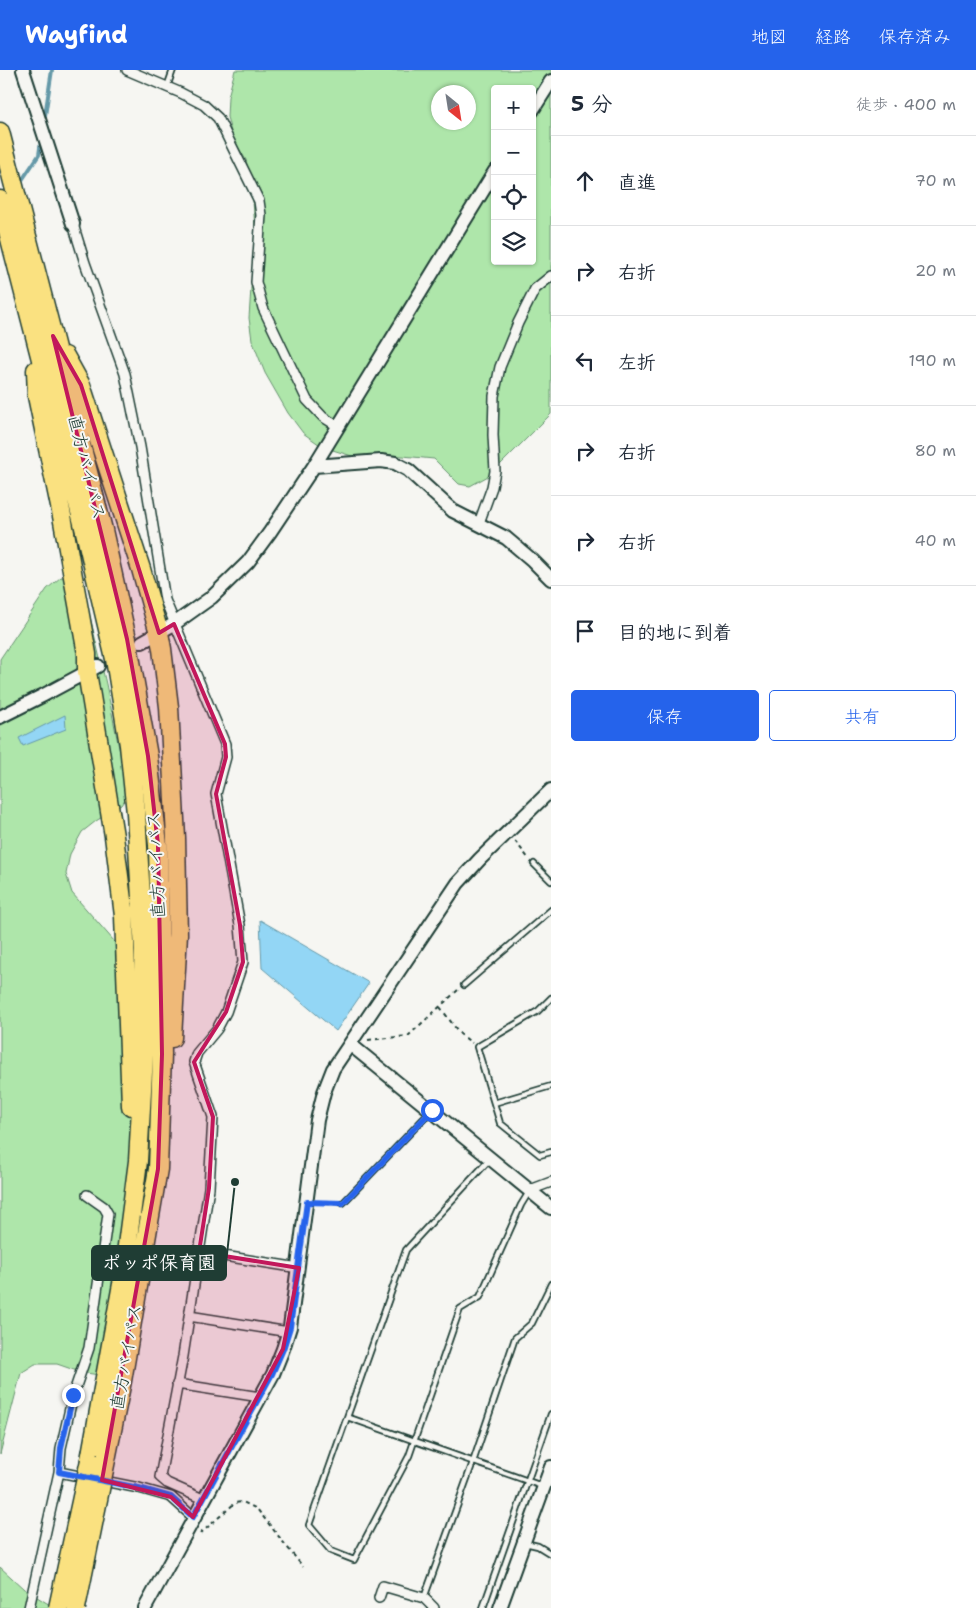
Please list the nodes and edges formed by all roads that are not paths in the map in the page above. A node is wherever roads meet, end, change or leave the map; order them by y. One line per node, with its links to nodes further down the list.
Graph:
1 (24, 70): 10 (street)
2 (127, 70): 5 (street)
3 (173, 70): 5 (lane)
4 (551, 80): 6 (street)
5 (167, 87): 14 (street)
6 (536, 104)
7 (0, 132): 12 (highway, 直方バイパス)
8 (493, 175): 14 (street)
9 (0, 200): 13 (highway, 直方バイパス)
10 (73, 224): 18 (street)
11 (551, 276): 16 (street)
12 (53, 336): 19 (highway); 36 (highway, 直方バイパス)
13 (36, 343): 21 (highway); 35 (highway, 直方バイパス)
14 (339, 427): 15 (street)
15 (314, 466): 16 (street); 18 (street)
16 (479, 523): 17 (street)
17 (551, 579)
18 (174, 624): 19 (street); 42 (street)
19 (159, 633): 20 (street); 36 (highway)
20 (142, 642)
21 (93, 669): 22 (street); 35 (highway)
22 (0, 717)
23 (551, 790): 29 (street)
24 (534, 864): 25 (lane)
25 (551, 881)
26 (551, 910): 27 (lane)
27 (464, 985)
28 (551, 998): 31 (lane)
29 (351, 1045): 32 (street); 43 (street)
30 (551, 1086): 31 (lane)
31 (494, 1103): 33 (lane)
32 (432, 1110): 34 (street); 40 (lane)
33 (551, 1152)
34 (490, 1158): 38 (street); 50 (lane)
35 (138, 1161): 64 (highway, 直方バイパス, bridge)
36 (158, 1169): 65 (highway, 直方バイパス, bridge)
37 (551, 1182): 38 (street)
38 (530, 1190): 41 (street); 51 (lane)
39 (87, 1196): 54 (street)
40 (343, 1203)
41 (551, 1208)
42 (199, 1252): 43 (street); 45 (street)
43 (299, 1268): 46 (street)
44 (551, 1284): 52 (lane)
45 (189, 1316): 46 (street); 47 (street)
46 (289, 1332): 48 (street)
47 (177, 1384): 48 (street); 57 (street)
48 (260, 1397): 57 (street)
49 (551, 1414): 55 (lane)
50 (347, 1418): 51 (lane); 51 (lane)
51 (414, 1441): 52 (lane)
52 (473, 1462): 55 (lane); 62 (lane)
53 (551, 1467): 56 (street)
54 (59, 1472): 58 (street); 63 (street)
55 (527, 1480): 56 (lane); 68 (lane)
56 (548, 1485): 59 (street)
57 (203, 1499): 58 (street)
58 (193, 1517): 66 (street)
59 (524, 1542): 60 (lane); 69 (street)
60 (551, 1554)
61 (379, 1598): 62 (street)
62 (424, 1598): 67 (street)
63 (30, 1608)
64 (58, 1608)
65 (76, 1608)
66 (145, 1608)
67 (434, 1608)
68 (483, 1608)
69 (500, 1608)

